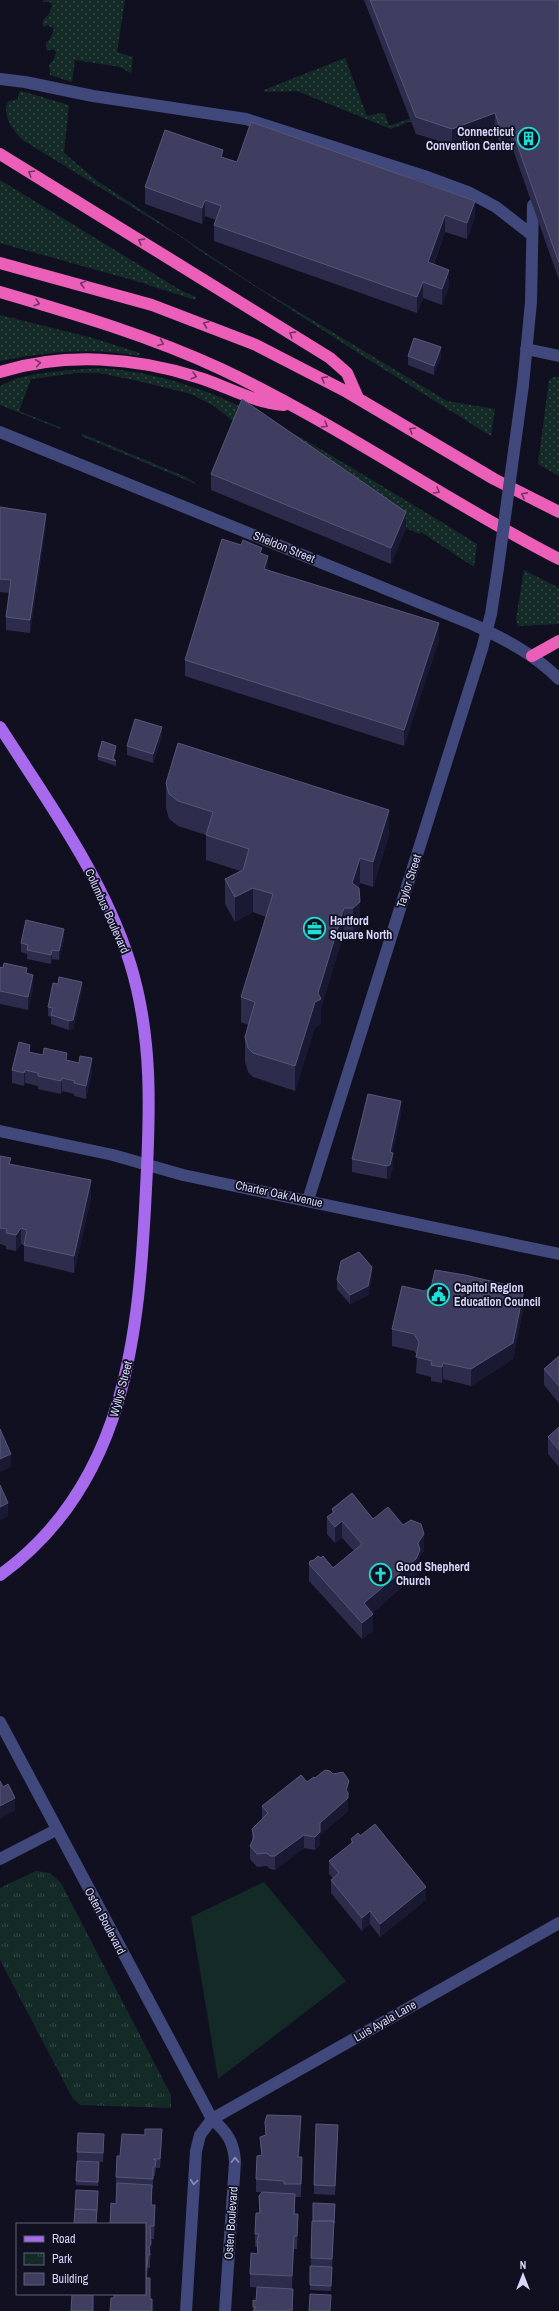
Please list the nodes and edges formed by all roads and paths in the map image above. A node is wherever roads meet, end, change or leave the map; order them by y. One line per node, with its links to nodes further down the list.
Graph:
1 (0, 79): 4 (street)
2 (0, 154): 10 (highway, one-way to 2)
3 (533, 206): 4 (street, Taylor Street)
4 (532, 235): 7 (street, Taylor Street)
5 (0, 263): 10 (highway, one-way to 5)
6 (0, 292): 11 (highway, one-way to 11)
7 (526, 349): 8 (street); 15 (street, Taylor Street, bridge)
8 (559, 356)
9 (0, 372): 11 (highway, one-way to 11)
10 (358, 398): 13 (highway, one-way to 10)
11 (291, 405): 14 (highway, one-way to 14)
12 (0, 432): 15 (street, Sheldon Street)
13 (559, 512)
14 (559, 559)
15 (487, 631): 17 (street, Sheldon Street); 22 (street, Taylor Street)
16 (559, 641): 17 (highway)
17 (532, 656): 18 (street, Sheldon Street)
18 (559, 678)
19 (0, 727): 21 (main road, Columbus Boulevard)
20 (0, 1131): 21 (street, Charter Oak Avenue)
21 (147, 1165): 22 (street, Charter Oak Avenue); 24 (main road, Wyllys Street)
22 (308, 1200): 23 (street, Charter Oak Avenue)
23 (559, 1254)
24 (0, 1575)
25 (0, 1722): 26 (street, Osten Boulevard)
26 (56, 1830): 27 (street); 29 (street, Osten Boulevard)
27 (0, 1859)
28 (559, 1923): 29 (street, Luis Ayala Lane)
29 (212, 2119): 30 (street, one-way to 30); 31 (street, Osten Boulevard, one-way to 29)
30 (186, 2311)
31 (225, 2311)

